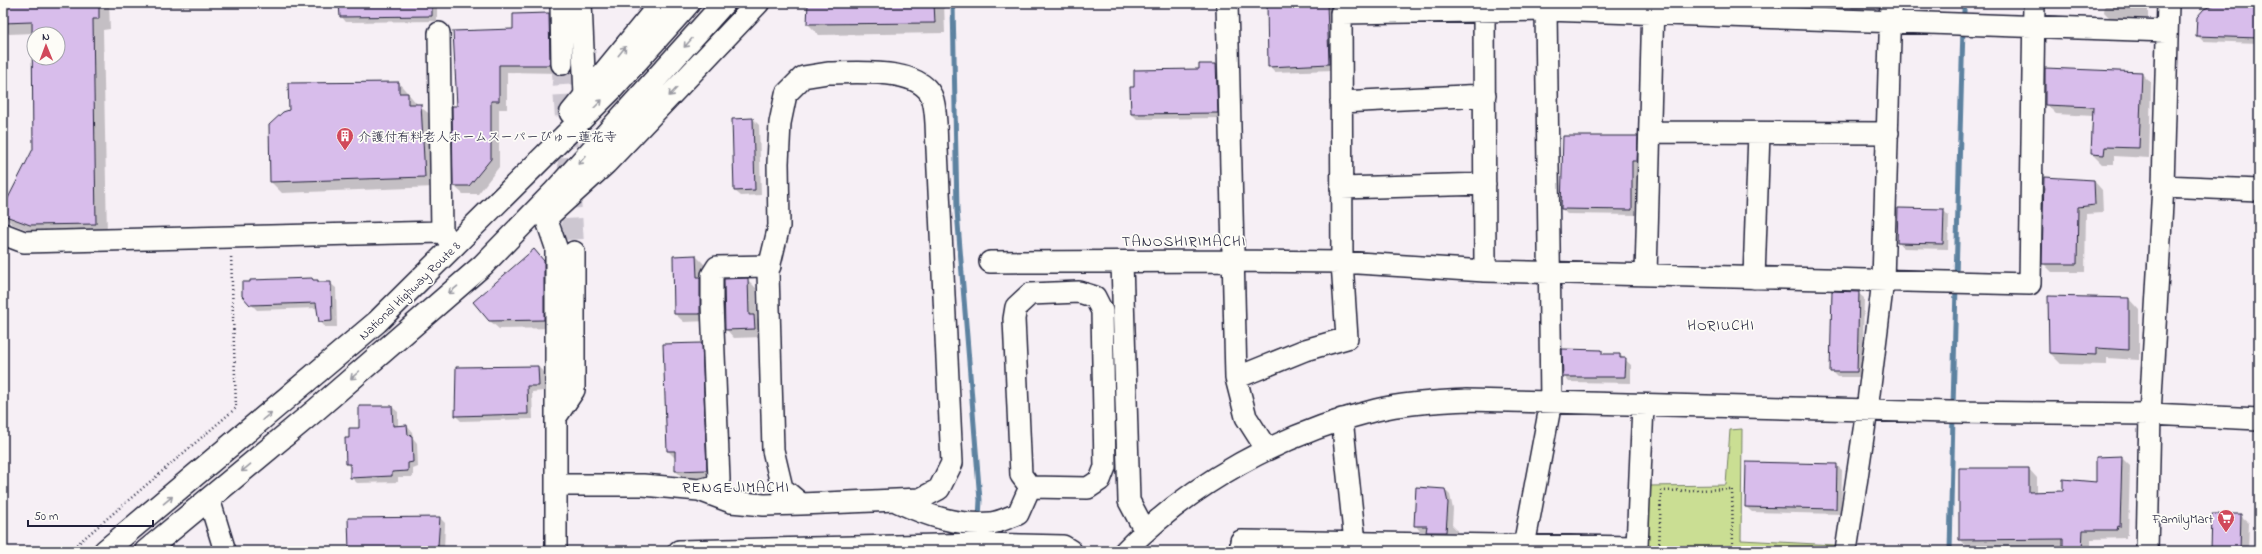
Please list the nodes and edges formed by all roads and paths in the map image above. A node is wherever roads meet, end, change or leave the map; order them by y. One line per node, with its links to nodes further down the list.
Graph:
1 (561, 3): 19 (street)
2 (581, 3): 21 (street)
3 (661, 3): 21 (highway, one-way to 3)
4 (688, 3): 30 (highway, National Highway Route 8, one-way to 4)
5 (758, 3): 31 (highway, one-way to 31)
6 (1227, 3): 36 (street)
7 (2034, 3): 16 (street)
8 (2168, 3): 18 (street)
9 (1431, 7): 12 (street); 22 (street)
10 (719, 8): 40 (highway, National Highway Route 8, one-way to 40)
11 (1653, 8): 13 (street); 14 (street); 23 (street)
12 (1484, 10): 13 (street); 20 (street)
13 (1546, 10): 43 (street)
14 (1771, 11): 15 (street)
15 (1891, 13): 16 (street); 25 (street)
16 (2034, 28): 18 (street); 46 (street)
17 (439, 32): 34 (street)
18 (2167, 32): 27 (street)
19 (562, 64)
20 (1485, 95): 22 (street); 26 (street)
21 (585, 96): 30 (highway)
22 (1341, 102): 28 (street)
23 (1650, 132): 24 (street); 44 (street)
24 (1759, 133): 25 (street); 45 (street)
25 (1888, 134): 46 (street)
26 (1485, 184): 28 (street); 42 (street)
27 (2163, 186): 29 (street); 51 (street)
28 (1341, 188): 39 (street)
29 (2259, 190)
30 (491, 211): 34 (highway, National Highway Route 8)
31 (546, 218): 40 (highway); 52 (street)
32 (3, 234): 33 (street)
33 (231, 237): 34 (street); 69 (path)
34 (448, 239): 70 (highway, National Highway Route 8, one-way to 34)
35 (574, 252): 52 (street)
36 (1233, 261): 38 (street); 39 (street); 47 (street)
37 (990, 262): 38 (street)
38 (1122, 262): 62 (street)
39 (1342, 262): 42 (street); 47 (street)
40 (483, 264): 59 (highway, National Highway Route 8, one-way to 59)
41 (770, 266): 58 (street); 60 (street); 61 (street)
42 (1485, 270): 43 (street)
43 (1548, 271): 44 (street); 48 (street)
44 (1646, 276): 45 (street)
45 (1754, 278): 46 (street)
46 (1883, 281): 50 (street)
47 (1236, 378): 55 (street)
48 (1551, 402): 49 (street); 53 (street); 66 (street)
49 (1643, 405): 50 (street); 68 (street)
50 (1867, 410): 51 (street); 81 (street)
51 (2150, 414): 54 (street); 82 (street)
52 (556, 417): 56 (street)
53 (1342, 419): 55 (street); 63 (street)
54 (2259, 419)
55 (1267, 450): 62 (street)
56 (556, 485): 58 (street); 73 (street)
57 (1030, 487): 57 (street); 60 (street)
58 (699, 490): 61 (street)
59 (208, 499): 71 (highway, National Highway Route 8); 72 (street)
60 (895, 500): 61 (street)
61 (801, 504)
62 (1145, 530): 76 (street)
63 (1355, 542): 64 (street); 66 (street)
64 (1328, 546): 77 (street)
65 (1734, 546): 78 (path); 79 (path); 80 (path)
66 (1524, 548): 68 (street)
67 (874, 549): 74 (street); 75 (street)
68 (1637, 549)
69 (72, 551)
70 (105, 551)
71 (146, 551)
72 (225, 551)
73 (556, 551)
74 (679, 551)
75 (1071, 551)
76 (1125, 551)
77 (1241, 551)
78 (1659, 551)
79 (1734, 551)
80 (1804, 551)
81 (1846, 551)
82 (2146, 551)

